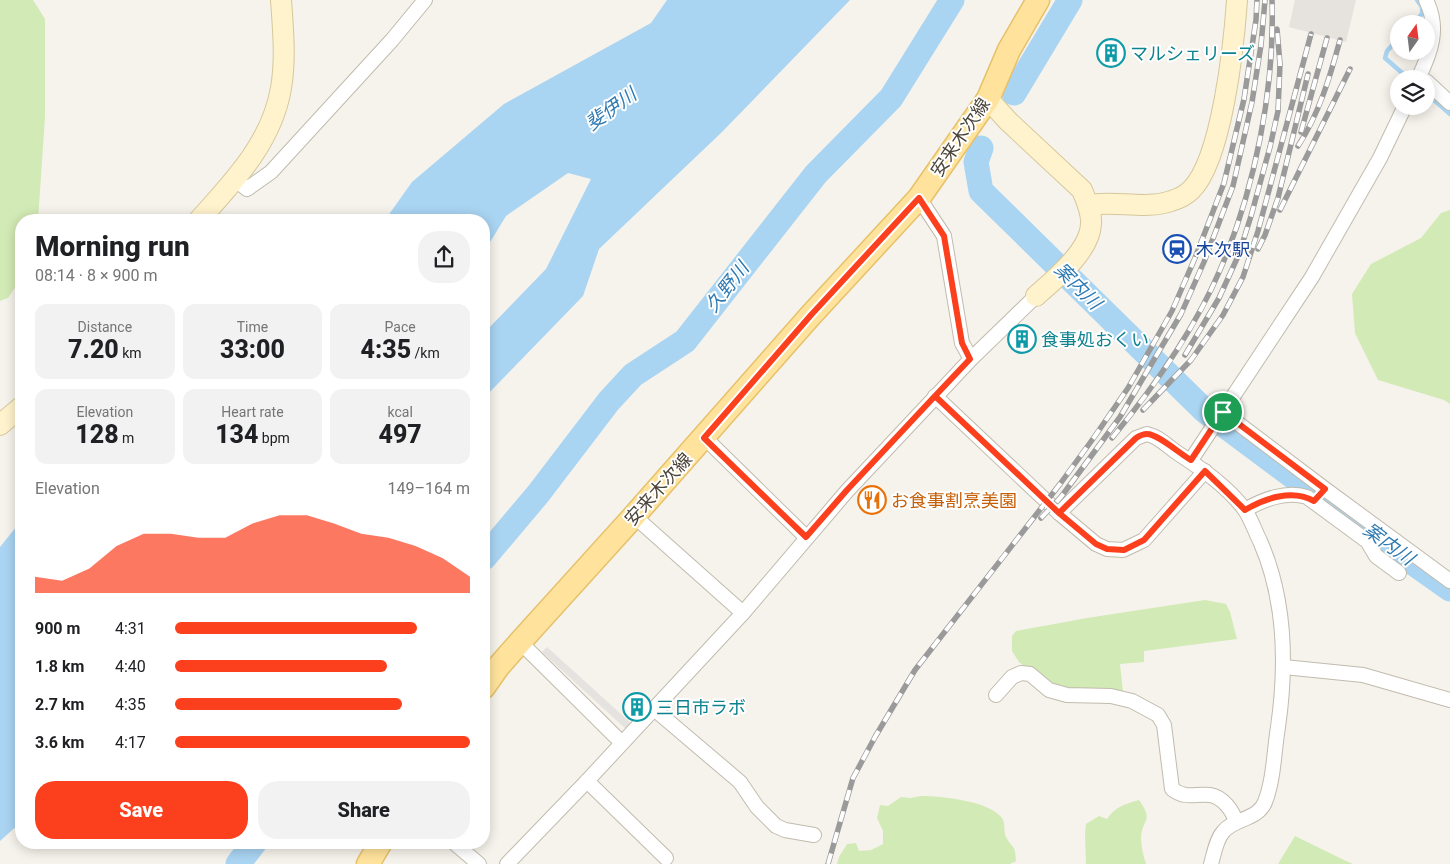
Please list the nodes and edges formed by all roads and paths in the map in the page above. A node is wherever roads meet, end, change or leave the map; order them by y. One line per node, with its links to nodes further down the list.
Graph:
1 (281, 0): 11 (street)
2 (425, 0): 11 (street)
3 (1038, 0): 8 (main road, 安来木次線)
4 (1236, 0): 13 (street)
5 (1426, 0): 6 (street)
6 (1424, 70)
7 (1435, 90): 9 (street)
8 (988, 99): 12 (main road, 安来木次線); 13 (street)
9 (1450, 103)
10 (1401, 115): 19 (street)
11 (236, 179): 14 (street)
12 (919, 198): 16 (street); 21 (main road, 安来木次線)
13 (1088, 205): 15 (street)
14 (204, 214)
15 (1036, 296): 16 (street)
16 (970, 359): 17 (street)
17 (935, 396): 26 (street); 28 (street)
18 (15, 411): 20 (street)
19 (1222, 413): 22 (street); 24 (street)
20 (0, 425)
21 (704, 438): 27 (main road, 安来木次線); 28 (street)
22 (1191, 460): 23 (street); 26 (street)
23 (1205, 471): 25 (street); 26 (street)
24 (1319, 495): 25 (street); 29 (street); 30 (street)
25 (1245, 510): 33 (street)
26 (1059, 513)
27 (634, 516): 31 (street); 32 (main road, 安来木次線)
28 (806, 537): 31 (street)
29 (1399, 573)
30 (1450, 580)
31 (743, 613): 37 (street)
32 (520, 642): 34 (main road, 安来木次線); 38 (street)
33 (1284, 667): 36 (street); 40 (street)
34 (490, 678)
35 (996, 695): 40 (street)
36 (1450, 700)
37 (654, 709): 38 (street); 41 (street)
38 (622, 744): 39 (street)
39 (586, 781): 44 (street); 47 (street)
40 (1236, 822): 48 (street)
41 (814, 835)
42 (377, 849): 45 (main road)
43 (461, 849): 46 (street)
44 (666, 858)
45 (368, 864)
46 (479, 864)
47 (507, 864)
48 (1211, 864)

